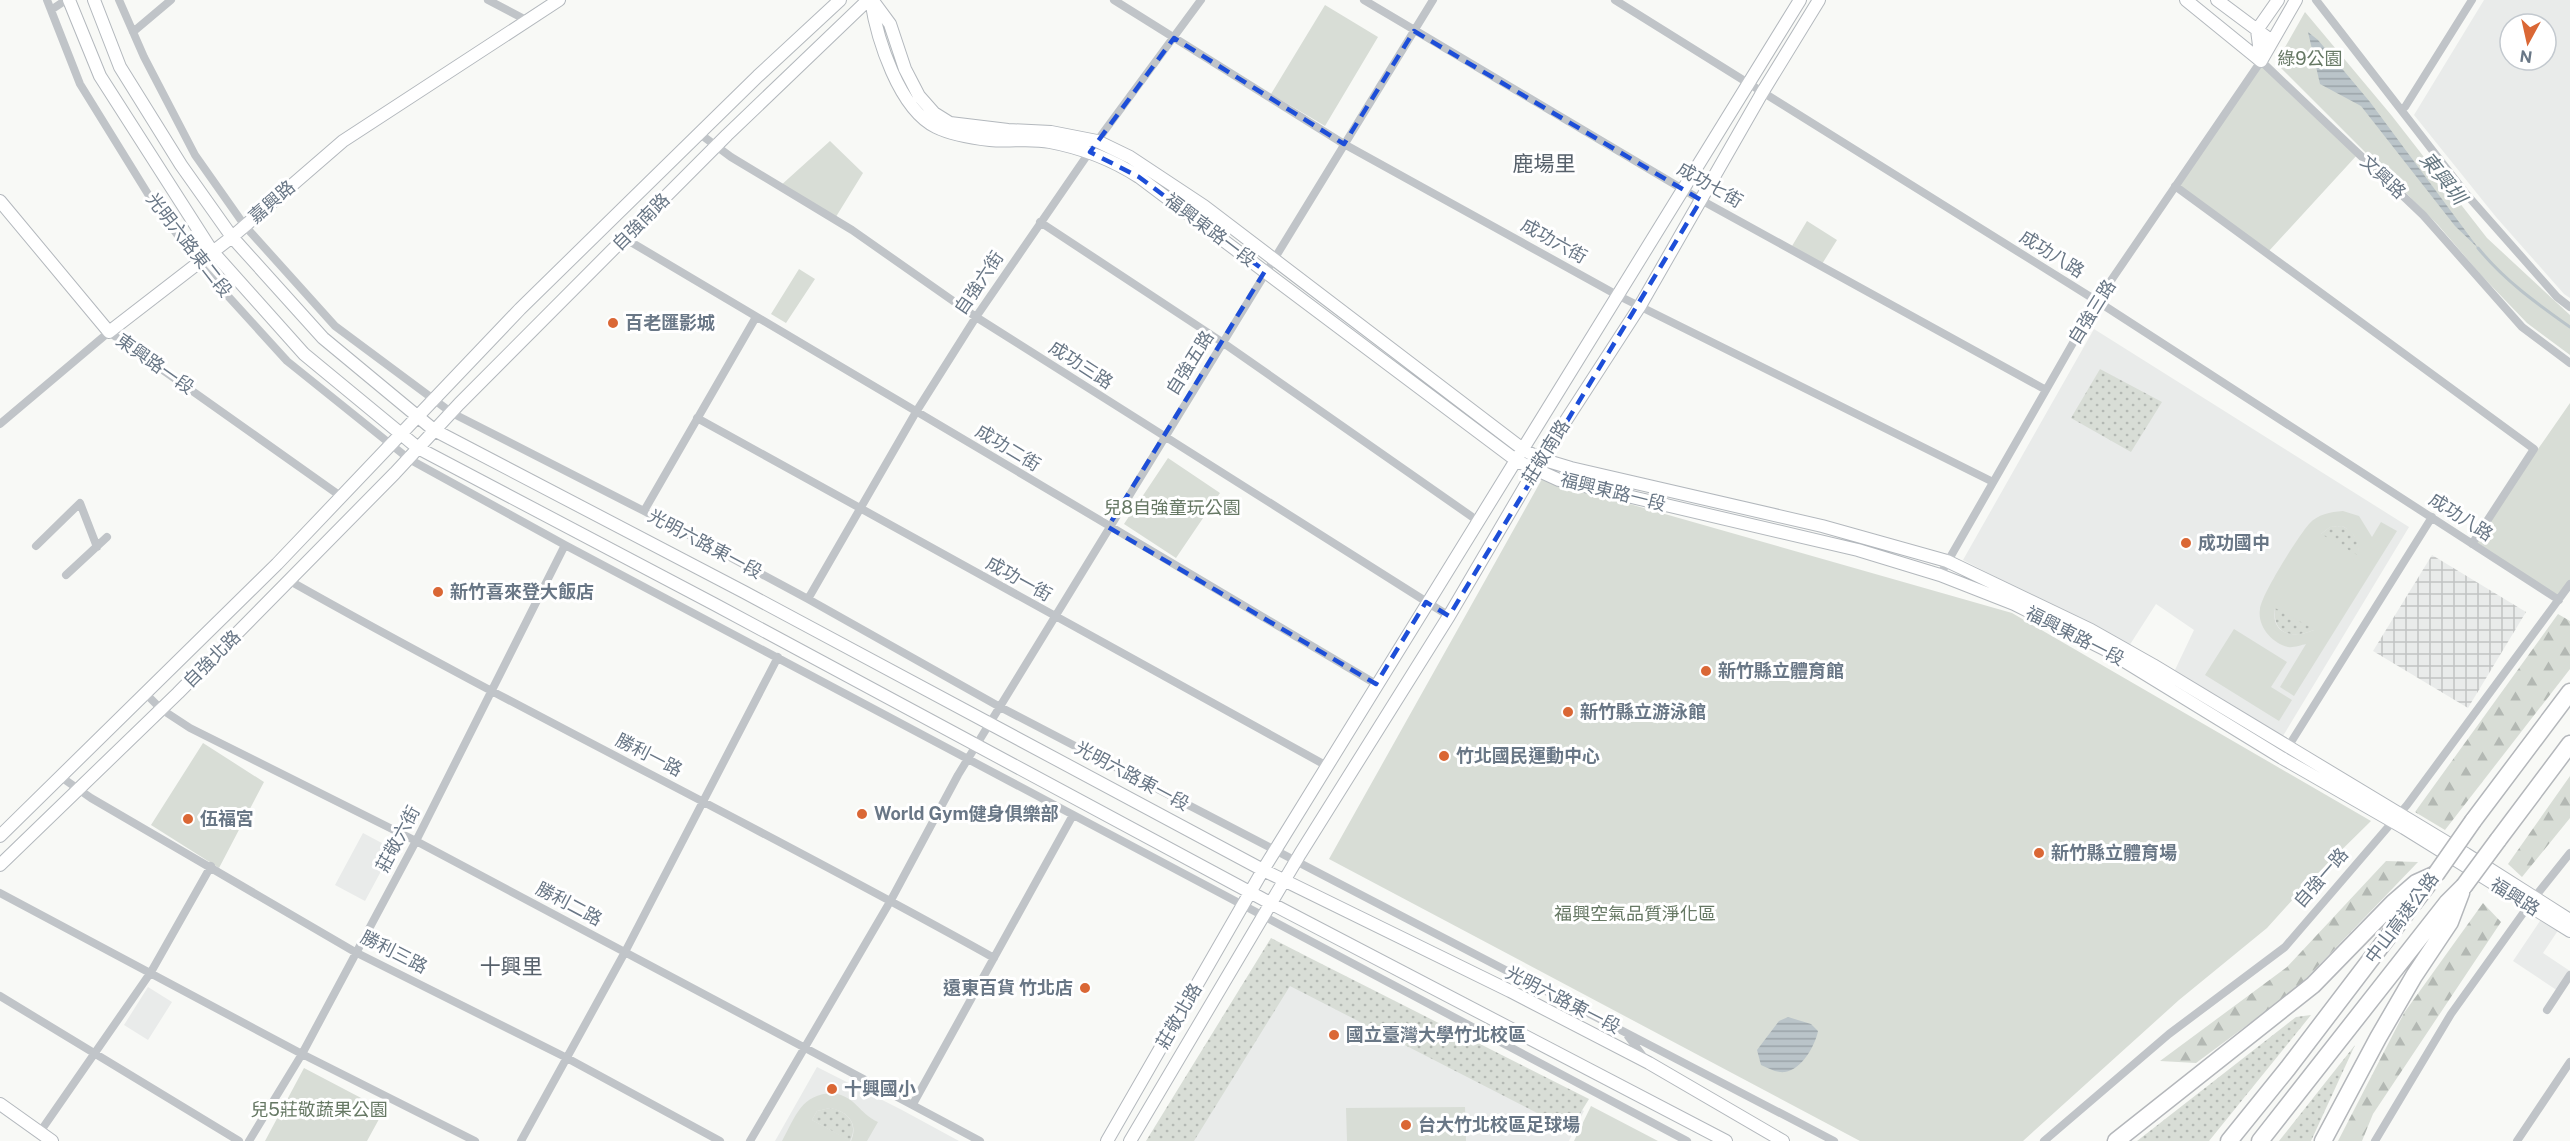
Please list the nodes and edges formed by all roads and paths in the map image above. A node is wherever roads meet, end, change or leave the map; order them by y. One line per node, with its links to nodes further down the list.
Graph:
1 (47, 0): 23 (street, 光明六路東二段)
2 (68, 0): 23 (street); 47 (street, 光明六路東二段)
3 (93, 0): 45 (street)
4 (119, 0): 27 (street)
5 (171, 0): 27 (street)
6 (488, 0): 24 (street)
7 (559, 0): 24 (street, 嘉興路)
8 (840, 0): 34 (street, 自強南路)
9 (870, 0): 35 (street, 福興東路一段); 37 (street, 自強南路); 38 (street, 福興東路一段)
10 (1114, 0): 28 (street, 成功六街)
11 (1201, 0): 28 (street, 自強六街)
12 (1364, 0): 26 (street, 成功七街)
13 (1433, 0): 26 (street, 自強五路)
14 (1615, 0): 31 (street, 成功八路)
15 (1800, 0): 31 (street, 莊敬南路)
16 (1819, 0): 32 (street, 莊敬南路)
17 (2186, 0): 30 (street, 文興路)
18 (2217, 0): 25 (street)
19 (2278, 0): 25 (street)
20 (2296, 0): 29 (street, 自強三路)
21 (2316, 0): 33 (street)
22 (2472, 0): 33 (street)
23 (51, 10): 49 (street, 光明六路東二段)
24 (528, 21): 44 (street, 嘉興路)
25 (2257, 30): 29 (street); 30 (street)
26 (1414, 31): 36 (street, 自強五路); 40 (street, 成功七街)
27 (133, 32): 44 (street)
28 (1174, 38): 35 (street, 自強六街); 36 (street, 成功六街)
29 (2272, 40): 30 (street, 自強三路)
30 (2261, 61): 39 (street, 自強三路); 59 (street, 文興路)
31 (1748, 83): 32 (street, 成功八路); 40 (street, 莊敬南路)
32 (1762, 93): 41 (street, 莊敬南路); 52 (street, 成功八路)
33 (2401, 109): 54 (street)
34 (699, 134): 37 (street, 成功三路); 61 (street, 自強南路)
35 (1098, 141): 38 (street, 自強六街); 48 (street, 福興東路一段)
36 (1344, 144): 48 (street, 自強五路); 51 (street, 成功六街)
37 (716, 146): 46 (street, 自強南路); 56 (street, 成功三路)
38 (1090, 152): 43 (street, 自強六街); 50 (street, 福興東路一段)
39 (2175, 186): 52 (street, 自強三路); 85 (street)
40 (1683, 189): 41 (street, 成功七街); 51 (street, 莊敬南路)
41 (1701, 200): 53 (street, 莊敬南路); 60 (street, 成功七街)
42 (0, 201): 57 (street, 東興路一段)
43 (1040, 222): 56 (street, 自強六街); 58 (street)
44 (245, 226): 45 (street, 嘉興路); 61 (street)
45 (232, 237): 47 (street, 嘉興路); 64 (street)
46 (624, 238): 55 (street, 成功二街); 62 (street, 自強南路)
47 (212, 251): 49 (street, 嘉興路); 68 (street, 光明六路東二段)
48 (1273, 259): 50 (street, 自強五路); 72 (street, 福興東路一段)
49 (197, 262): 57 (street, 嘉興路); 70 (street, 光明六路東二段)
50 (1266, 271): 58 (street, 自強五路); 75 (street, 福興東路一段)
51 (1617, 295): 53 (street, 成功六街); 72 (street, 莊敬南路)
52 (2097, 301): 60 (street, 自強三路); 81 (street, 成功八路)
53 (1640, 306): 74 (street, 莊敬南路); 77 (street, 成功六街)
54 (2570, 307)
55 (756, 317): 63 (street, 成功二街); 65 (street)
56 (976, 317): 63 (street, 自強六街); 69 (street, 成功三路)
57 (109, 332): 66 (street, 嘉興路); 78 (street, 東興路一段)
58 (1222, 342): 69 (street, 自強五路); 82 (street)
59 (2570, 363)
60 (2046, 390): 77 (street, 自強三路)
61 (435, 400): 62 (street, 光明六路東一段); 64 (street, 自強南路)
62 (452, 412): 67 (street, 自強南路); 80 (street, 光明六路東一段)
63 (916, 412): 79 (street, 自強六街); 83 (street, 成功二街)
64 (418, 417): 67 (street, 光明六路東一段); 68 (street, 自強南路)
65 (697, 418): 79 (street, 成功一街); 80 (street)
66 (0, 424)
67 (434, 430): 71 (street, 自強南路); 106 (street, 光明六路東一段)
68 (401, 433): 70 (street, 自強北路); 71 (street)
69 (1163, 437): 83 (street, 自強五路); 96 (street, 成功三路)
70 (390, 446): 73 (street); 78 (street, 自強北路)
71 (418, 448): 73 (street, 自強北路); 108 (street)
72 (1524, 450): 74 (street, 福興東路一段); 75 (street, 莊敬南路)
73 (409, 459): 86 (street); 92 (street, 自強北路)
74 (1541, 459): 76 (street, 莊敬南路); 89 (street, 福興東路一段)
75 (1517, 461): 76 (street, 福興東路一段); 82 (street, 莊敬南路)
76 (1534, 471): 90 (street, 福興東路一段); 97 (street, 莊敬南路)
77 (1993, 482): 89 (street, 自強三路)
78 (339, 495): 102 (street, 自強北路)
79 (861, 510): 94 (street, 自強六街); 98 (street, 成功一街)
80 (644, 511): 94 (street, 光明六路東一段)
81 (2432, 518): 85 (street, 成功八路); 109 (street)
82 (1478, 521): 96 (street, 莊敬南路)
83 (1108, 527): 98 (street, 自強五路); 100 (street, 成功二街)
84 (107, 537): 88 (street)
85 (2472, 544): 95 (street, 成功八路)
86 (565, 545): 99 (street); 103 (street, 莊敬六街)
87 (36, 546): 88 (street)
88 (97, 546): 91 (street)
89 (1947, 561): 90 (street, 自強三路); 109 (street, 福興東路一段)
90 (1940, 574): 116 (street, 福興東路一段)
91 (66, 576)
92 (290, 581): 103 (street, 勝利一路); 105 (street, 自強北路)
93 (2570, 584): 95 (street, 自強一路)
94 (808, 599): 104 (street, 光明六路東一段)
95 (2559, 600): 116 (street, 自強一路)
96 (1426, 602): 97 (street, 成功三路); 100 (street, 莊敬南路)
97 (1449, 616): 122 (street, 莊敬南路)
98 (1055, 617): 104 (street, 自強五路); 111 (street, 成功一街)
99 (778, 657): 110 (street); 114 (street)
100 (1376, 684): 111 (street, 莊敬南路)
101 (2570, 692): 126 (highway, 中山高速公路, bridge)
102 (145, 693): 105 (street, 勝利二路); 112 (street, 自強北路)
103 (492, 693): 114 (street, 勝利一路); 118 (street, 莊敬六街)
104 (1000, 707): 106 (street, 自強五路); 119 (street, 光明六路東一段)
105 (161, 709): 113 (street, 自強北路); 118 (street, 勝利二路)
106 (991, 724): 108 (street, 自強五路); 125 (street, 光明六路東一段)
107 (2570, 744): 128 (highway, 中山高速公路, bridge)
108 (977, 745): 110 (street, 自強五路); 129 (street)
109 (2288, 747): 116 (street, 福興東路一段)
110 (969, 759): 115 (street); 131 (street, 自強五路)
111 (1327, 766): 119 (street, 莊敬南路)
112 (61, 777): 113 (street, 勝利三路); 117 (street, 自強北路)
113 (79, 790): 123 (street, 自強北路); 124 (street, 勝利三路)
114 (705, 802): 131 (street, 勝利一路); 139 (street)
115 (1073, 815): 134 (street); 140 (street)
116 (2396, 818): 121 (street, 福興東路一段); 169 (street, 自強一路)
117 (0, 836)
118 (416, 841): 138 (street, 莊敬六街); 139 (street, 勝利二路)
119 (1275, 851): 122 (street, 光明六路東一段); 125 (street, 莊敬南路)
120 (2570, 853): 132 (street)
121 (2463, 859): 132 (street, 福興路)
122 (1296, 863): 127 (street, 莊敬南路); 145 (street, 光明六路東一段)
123 (0, 865)
124 (211, 866): 138 (street, 勝利三路); 141 (street)
125 (1263, 870): 127 (street, 光明六路東一段); 129 (street, 莊敬南路)
126 (2436, 874): 170 (highway); 171 (highway, 中山高速公路)
127 (1285, 881): 133 (street, 莊敬南路); 151 (street, 光明六路東一段)
128 (2464, 886): 172 (highway, 中山高速公路); 173 (highway)
129 (1250, 891): 133 (street); 134 (street, 莊敬北路)
130 (0, 893): 141 (street)
131 (891, 900): 140 (street, 勝利一路); 146 (street, 自強五路)
132 (2531, 901): 136 (street, 福興路); 137 (street, 福興路); 174 (street)
133 (1272, 904): 135 (street, 莊敬北路); 166 (street)
134 (1242, 906): 135 (street); 163 (street, 莊敬北路)
135 (1264, 918): 164 (street, 莊敬北路); 165 (street)
136 (2570, 920)
137 (2570, 931)
138 (356, 952): 148 (street, 莊敬六街); 149 (street, 勝利三路)
139 (625, 952): 146 (street, 勝利二路); 149 (street)
140 (994, 958): 153 (street)
141 (151, 972): 147 (street); 148 (street)
142 (2570, 975): 144 (street)
143 (0, 996): 147 (street)
144 (2547, 1010)
145 (1626, 1033): 151 (street); 168 (street, 光明六路東一段)
146 (805, 1047): 153 (street, 勝利二路); 161 (street, 自強五路)
147 (95, 1054): 154 (street); 156 (street)
148 (302, 1054): 157 (street, 莊敬六街); 158 (street)
149 (566, 1058): 159 (street); 160 (street, 勝利三路)
150 (2570, 1062): 175 (street)
151 (1649, 1064): 167 (street, 光明六路東一段)
152 (0, 1104): 154 (street)
153 (913, 1104): 162 (street, 勝利二路)
154 (40, 1132): 155 (street)
155 (52, 1141)
156 (239, 1141)
157 (249, 1141)
158 (475, 1141)
159 (521, 1141)
160 (720, 1141)
161 (750, 1141)
162 (980, 1141)
163 (1107, 1141)
164 (1130, 1141)
165 (1687, 1141)
166 (1726, 1141)
167 (1783, 1141)
168 (1834, 1141)
169 (2044, 1141)
170 (2116, 1141)
171 (2229, 1141)
172 (2260, 1141)
173 (2323, 1141)
174 (2375, 1141)
175 (2517, 1141)

